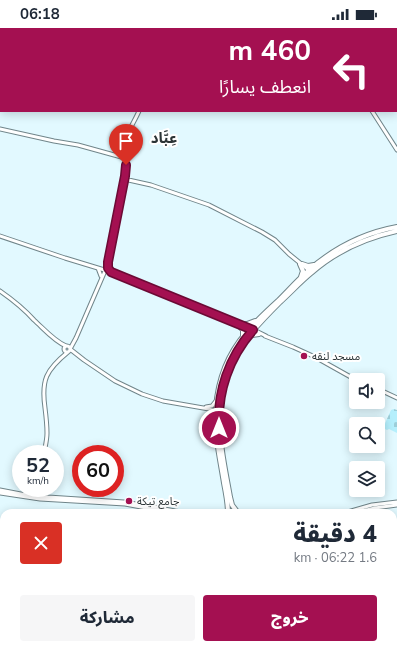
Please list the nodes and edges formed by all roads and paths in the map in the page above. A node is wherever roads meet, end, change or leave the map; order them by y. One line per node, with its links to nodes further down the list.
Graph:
1 (139, 112): 5 (street)
2 (373, 112): 4 (street)
3 (0, 128): 5 (street)
4 (397, 150)
5 (125, 158): 6 (street)
6 (125, 179): 7 (street); 7 (street); 8 (street)
7 (129, 181): 8 (street); 13 (street)
8 (123, 188): 12 (street)
9 (397, 227): 14 (main road)
10 (397, 231): 18 (main road)
11 (0, 236): 15 (street)
12 (107, 263): 15 (street); 16 (street); 17 (street)
13 (300, 263): 14 (main road); 18 (street); 20 (main road)
14 (318, 263): 18 (main road)
15 (98, 268): 16 (street); 19 (street)
16 (104, 270): 17 (street); 19 (street)
17 (112, 272): 19 (street); 23 (street)
18 (309, 272): 20 (main road); 22 (main road)
19 (102, 277): 27 (street)
20 (301, 277): 22 (main road)
21 (0, 291): 27 (street)
22 (258, 322): 23 (main road); 24 (main road); 25 (main road)
23 (238, 324): 24 (street); 26 (main road)
24 (251, 330): 25 (street); 26 (main road)
25 (260, 334): 26 (main road); 28 (street)
26 (244, 338): 31 (main road); 45 (main road)
27 (67, 349): 32 (street); 34 (street)
28 (349, 376)
29 (385, 392): 30 (street)
30 (397, 398)
31 (216, 400): 32 (street); 33 (main road)
32 (202, 407): 33 (street)
33 (215, 416): 44 (main road)
34 (45, 445)
35 (0, 492): 36 (street); 37 (street)
36 (12, 492)
37 (12, 493)
38 (49, 497): 43 (street)
39 (62, 497): 42 (street)
40 (397, 502): 46 (street)
41 (397, 505): 47 (street)
42 (152, 509)
43 (165, 509)
44 (228, 509)
45 (235, 509)
46 (360, 509)
47 (371, 509)

